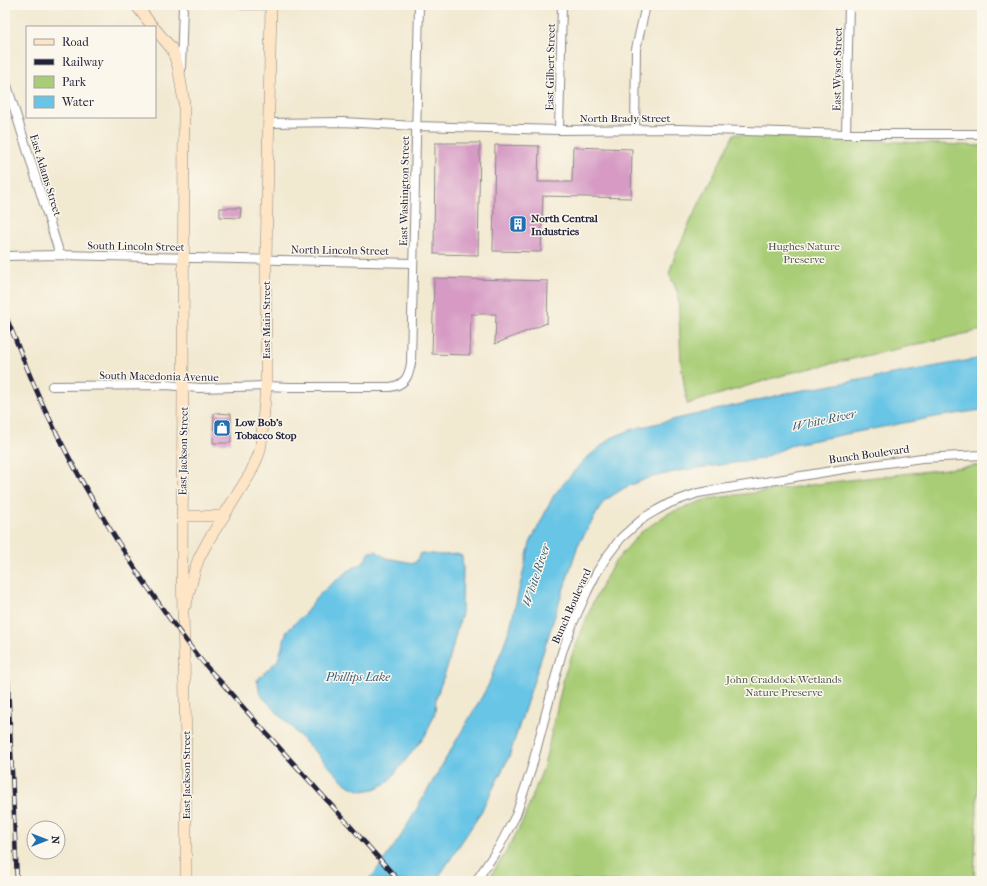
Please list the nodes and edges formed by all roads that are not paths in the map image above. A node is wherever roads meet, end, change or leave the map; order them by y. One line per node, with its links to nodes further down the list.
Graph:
1 (136, 5): 9 (main road)
2 (183, 5): 12 (street)
3 (243, 5): 4 (street)
4 (271, 5): 13 (main road, East Main Street)
5 (419, 5): 14 (street, East Washington Street)
6 (562, 5): 16 (street, East Gilbert Street)
7 (646, 5): 15 (street)
8 (849, 5): 17 (street, East Wysor Street)
9 (152, 26)
10 (156, 30): 12 (main road, East Jackson Street)
11 (5, 79): 19 (street, East Adams Street)
12 (181, 82): 21 (main road, East Jackson Street)
13 (269, 123): 14 (street, North Brady Street); 22 (main road, East Main Street)
14 (416, 126): 16 (street, North Brady Street); 23 (street, East Washington Street)
15 (635, 129): 16 (street, North Brady Street); 17 (street, North Brady Street)
16 (559, 130)
17 (846, 134): 18 (street, North Brady Street)
18 (982, 134)
19 (60, 255): 20 (street, South Lincoln Street); 21 (street, South Lincoln Street)
20 (5, 256)
21 (184, 258): 22 (street, South Lincoln Street); 27 (main road, East Jackson Street)
22 (266, 259): 23 (street, North Lincoln Street); 26 (main road, East Main Street)
23 (413, 263): 24 (street, East Washington Street)
24 (407, 378): 26 (street, South Macedonia Avenue)
25 (52, 386): 27 (street, South Macedonia Avenue)
26 (266, 386): 27 (street, South Macedonia Avenue); 30 (main road, East Main Street)
27 (183, 387): 29 (main road, East Jackson Street)
28 (982, 454): 33 (street, Bunch Boulevard)
29 (182, 516): 30 (main road); 31 (main road, East Jackson Street)
30 (224, 516): 31 (main road, East Main Street)
31 (183, 616): 32 (main road, East Jackson Street)
32 (186, 881)
33 (476, 881)

